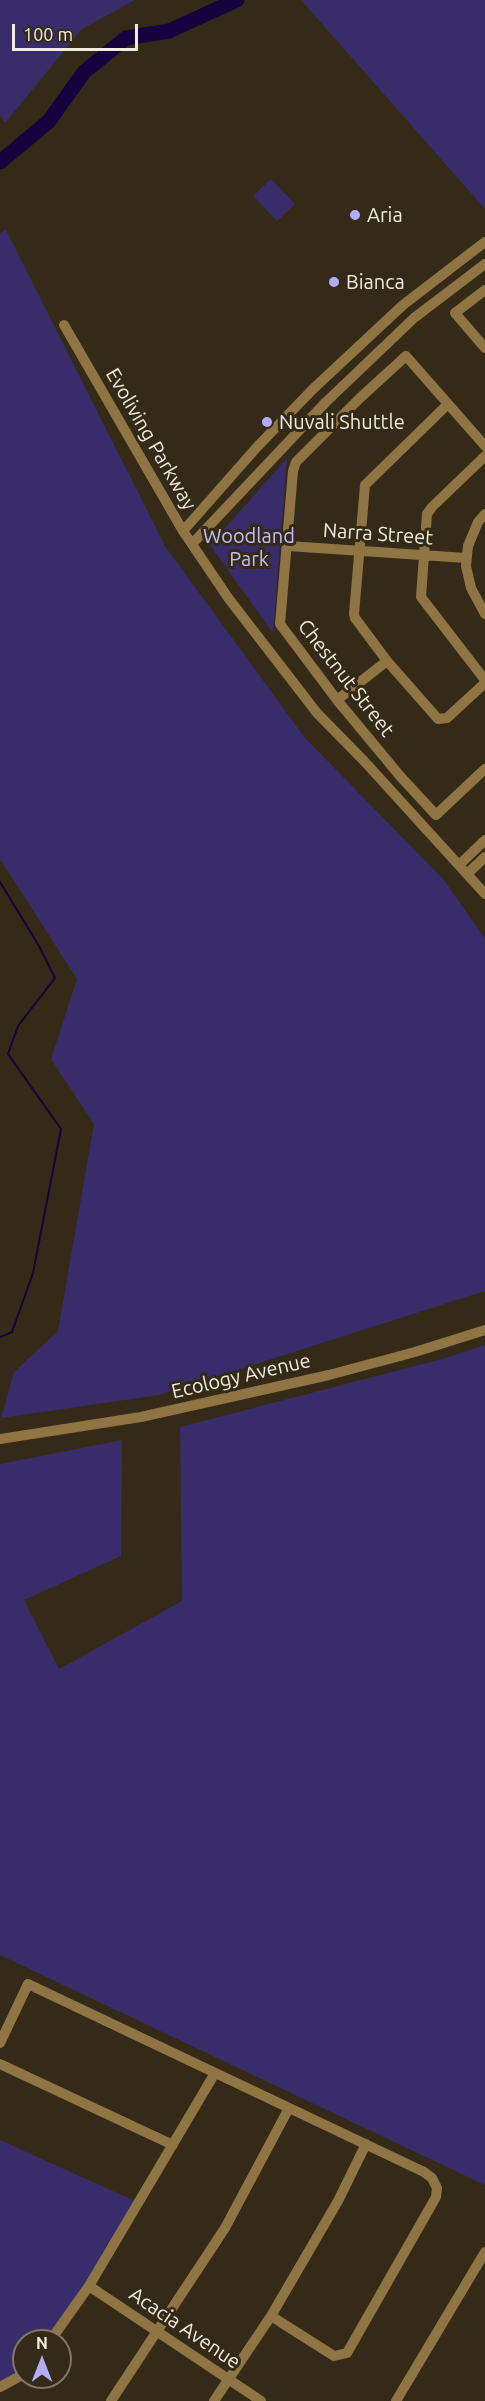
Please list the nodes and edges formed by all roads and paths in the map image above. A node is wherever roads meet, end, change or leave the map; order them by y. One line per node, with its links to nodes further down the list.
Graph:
1 (485, 242): 10 (street)
2 (485, 264): 11 (street)
3 (485, 290): 5 (street)
4 (64, 325): 10 (street, Evoliving Parkway)
5 (485, 348)
6 (448, 404): 7 (street, Chestnut Street); 12 (street, Chestnut Street); 13 (street)
7 (485, 446)
8 (485, 456): 14 (street)
9 (485, 514): 15 (street)
10 (183, 531): 11 (street, Evoliving Parkway)
11 (192, 544): 23 (street, Evoliving Parkway)
12 (288, 546): 13 (street, Narra Street); 19 (street, Chestnut Street)
13 (358, 550): 14 (street, Narra Street); 17 (street)
14 (424, 555): 15 (street, Narra Street); 18 (street)
15 (466, 558): 16 (street)
16 (485, 614)
17 (387, 661): 18 (street); 19 (street)
18 (485, 682)
19 (337, 700): 20 (street, Chestnut Street)
20 (485, 769)
21 (485, 840): 23 (street)
22 (485, 857): 24 (street)
23 (459, 865): 24 (street, Evoliving Parkway)
24 (467, 874): 25 (street, Evoliving Parkway)
25 (485, 894)
26 (485, 1330): 27 (street, Ecology Avenue)
27 (0, 1438)
28 (0, 2043): 30 (street)
29 (0, 2064): 33 (street)
30 (215, 2073): 31 (street); 33 (street)
31 (290, 2108): 32 (street); 38 (street)
32 (366, 2144): 36 (street); 36 (street)
33 (173, 2145): 35 (street)
34 (485, 2252): 43 (street)
35 (89, 2286): 37 (street); 38 (street, Acacia Avenue)
36 (271, 2316): 39 (street)
37 (59, 2329)
38 (157, 2331): 39 (street, Acacia Avenue); 40 (street)
39 (229, 2379): 41 (street); 42 (street, Acacia Avenue)
40 (111, 2401)
41 (213, 2401)
42 (262, 2401)
43 (396, 2401)

